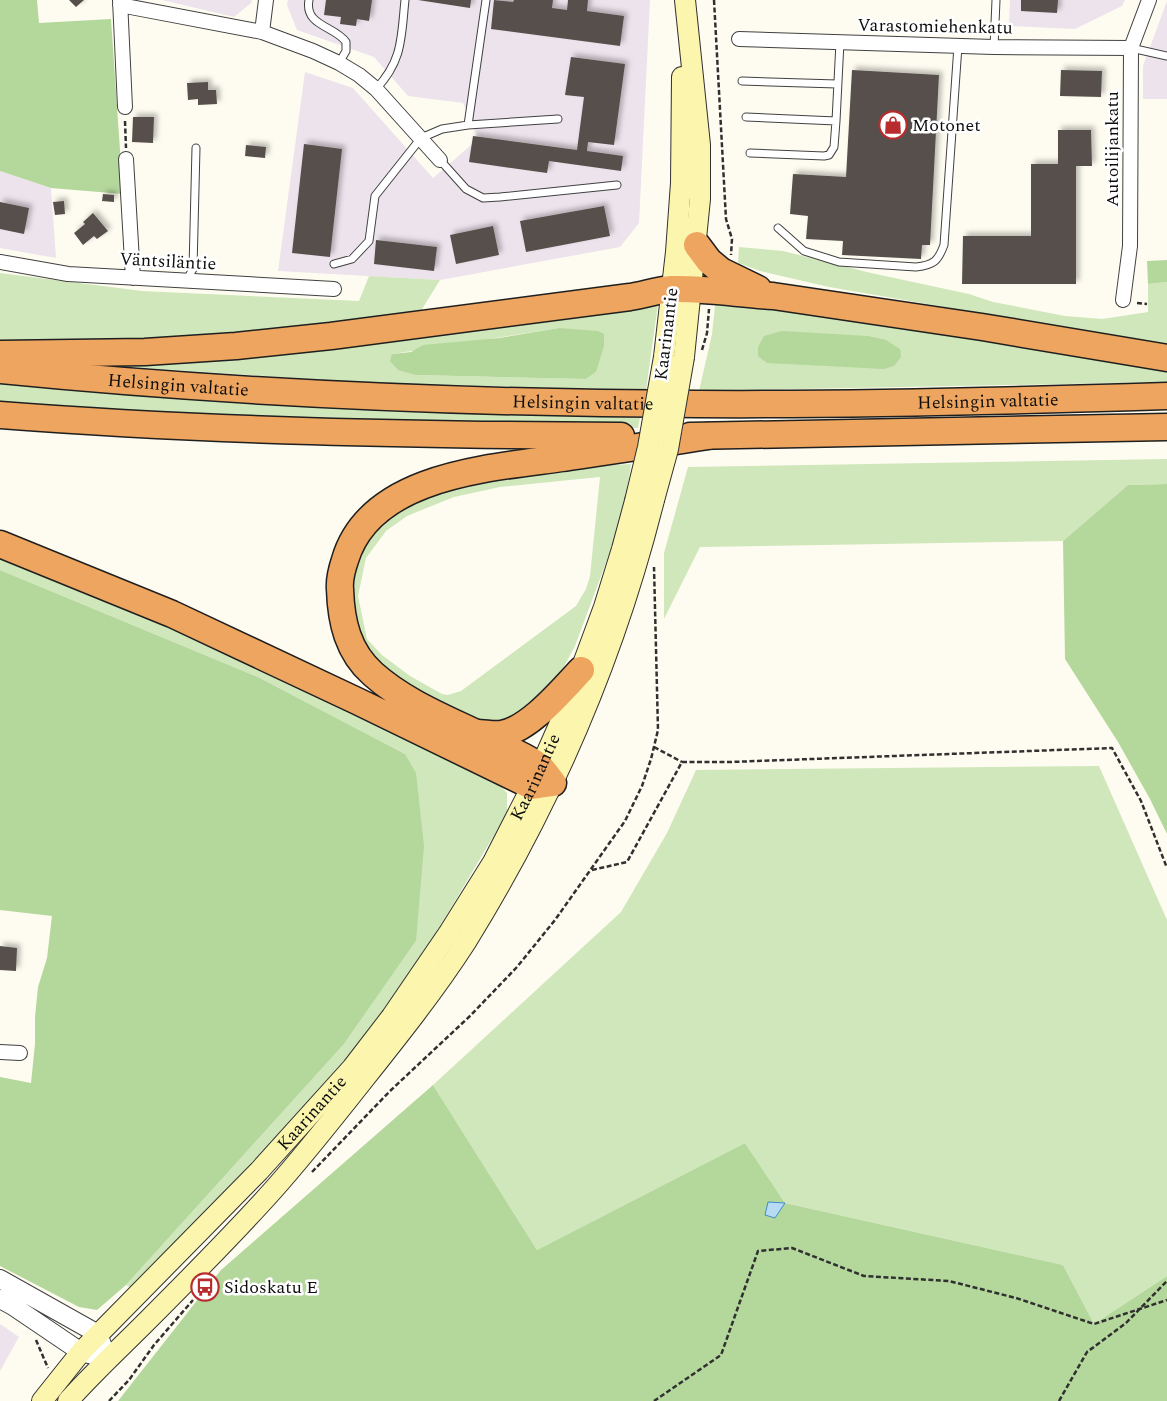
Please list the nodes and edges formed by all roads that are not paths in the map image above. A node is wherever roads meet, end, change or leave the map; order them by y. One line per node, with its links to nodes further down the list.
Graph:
1 (266, 0): 9 (street)
2 (310, 0): 16 (lane)
3 (405, 0): 19 (lane)
4 (486, 0): 24 (lane)
5 (684, 0): 32 (main road, Kaarinantie); 37 (main road, Kaarinantie)
6 (996, 0): 13 (lane)
7 (1149, 0): 14 (street, Autoilijankatu)
8 (120, 3): 9 (street); 20 (street)
9 (262, 32): 16 (street)
10 (739, 39): 11 (street, Varastomiehenkatu)
11 (840, 42): 12 (street, Varastomiehenkatu); 18 (lane)
12 (958, 45): 13 (street, Varastomiehenkatu); 31 (lane)
13 (994, 46): 14 (street, Varastomiehenkatu)
14 (1131, 48): 15 (lane); 39 (street, Autoilijankatu)
15 (1167, 56)
16 (339, 63): 19 (street)
17 (742, 81): 18 (lane)
18 (837, 84): 23 (lane)
19 (376, 89): 25 (street)
20 (125, 107)
21 (746, 117): 23 (lane)
22 (558, 119): 24 (lane)
23 (836, 120): 27 (lane)
24 (468, 126): 25 (lane)
25 (421, 138): 29 (street); 34 (lane)
26 (196, 148): 36 (lane)
27 (750, 152)
28 (126, 159): 35 (street)
29 (440, 160): 30 (lane)
30 (617, 184)
31 (778, 228)
32 (697, 245): 37 (highway)
33 (0, 262): 35 (street, Väntsiläntie)
34 (334, 264)
35 (133, 278): 36 (street, Väntsiläntie)
36 (186, 282): 38 (street, Väntsiläntie)
37 (699, 285): 40 (highway); 41 (highway); 47 (main road, Kaarinantie, bridge)
38 (334, 289)
39 (1123, 300)
40 (0, 354)
41 (1167, 358)
42 (0, 370): 43 (highway, Helsingin valtatie)
43 (1167, 396)
44 (0, 415): 46 (highway, Helsingin valtatie)
45 (1167, 427): 46 (highway, Helsingin valtatie)
46 (708, 436): 50 (highway)
47 (644, 500): 49 (main road, Kaarinantie); 51 (main road, Kaarinantie)
48 (0, 544): 51 (highway)
49 (581, 670): 50 (highway); 51 (main road, Kaarinantie)
50 (477, 733): 51 (highway)
51 (542, 779): 56 (main road, Kaarinantie); 58 (main road, Kaarinantie)
52 (0, 1052): 53 (street)
53 (20, 1053)
54 (0, 1279): 56 (street)
55 (0, 1299): 57 (street)
56 (98, 1334): 57 (main road, Kaarinantie); 58 (street)
57 (81, 1352): 58 (street); 59 (main road, Kaarinantie)
58 (108, 1360): 60 (main road, Kaarinantie)
59 (42, 1401)
60 (68, 1401)

